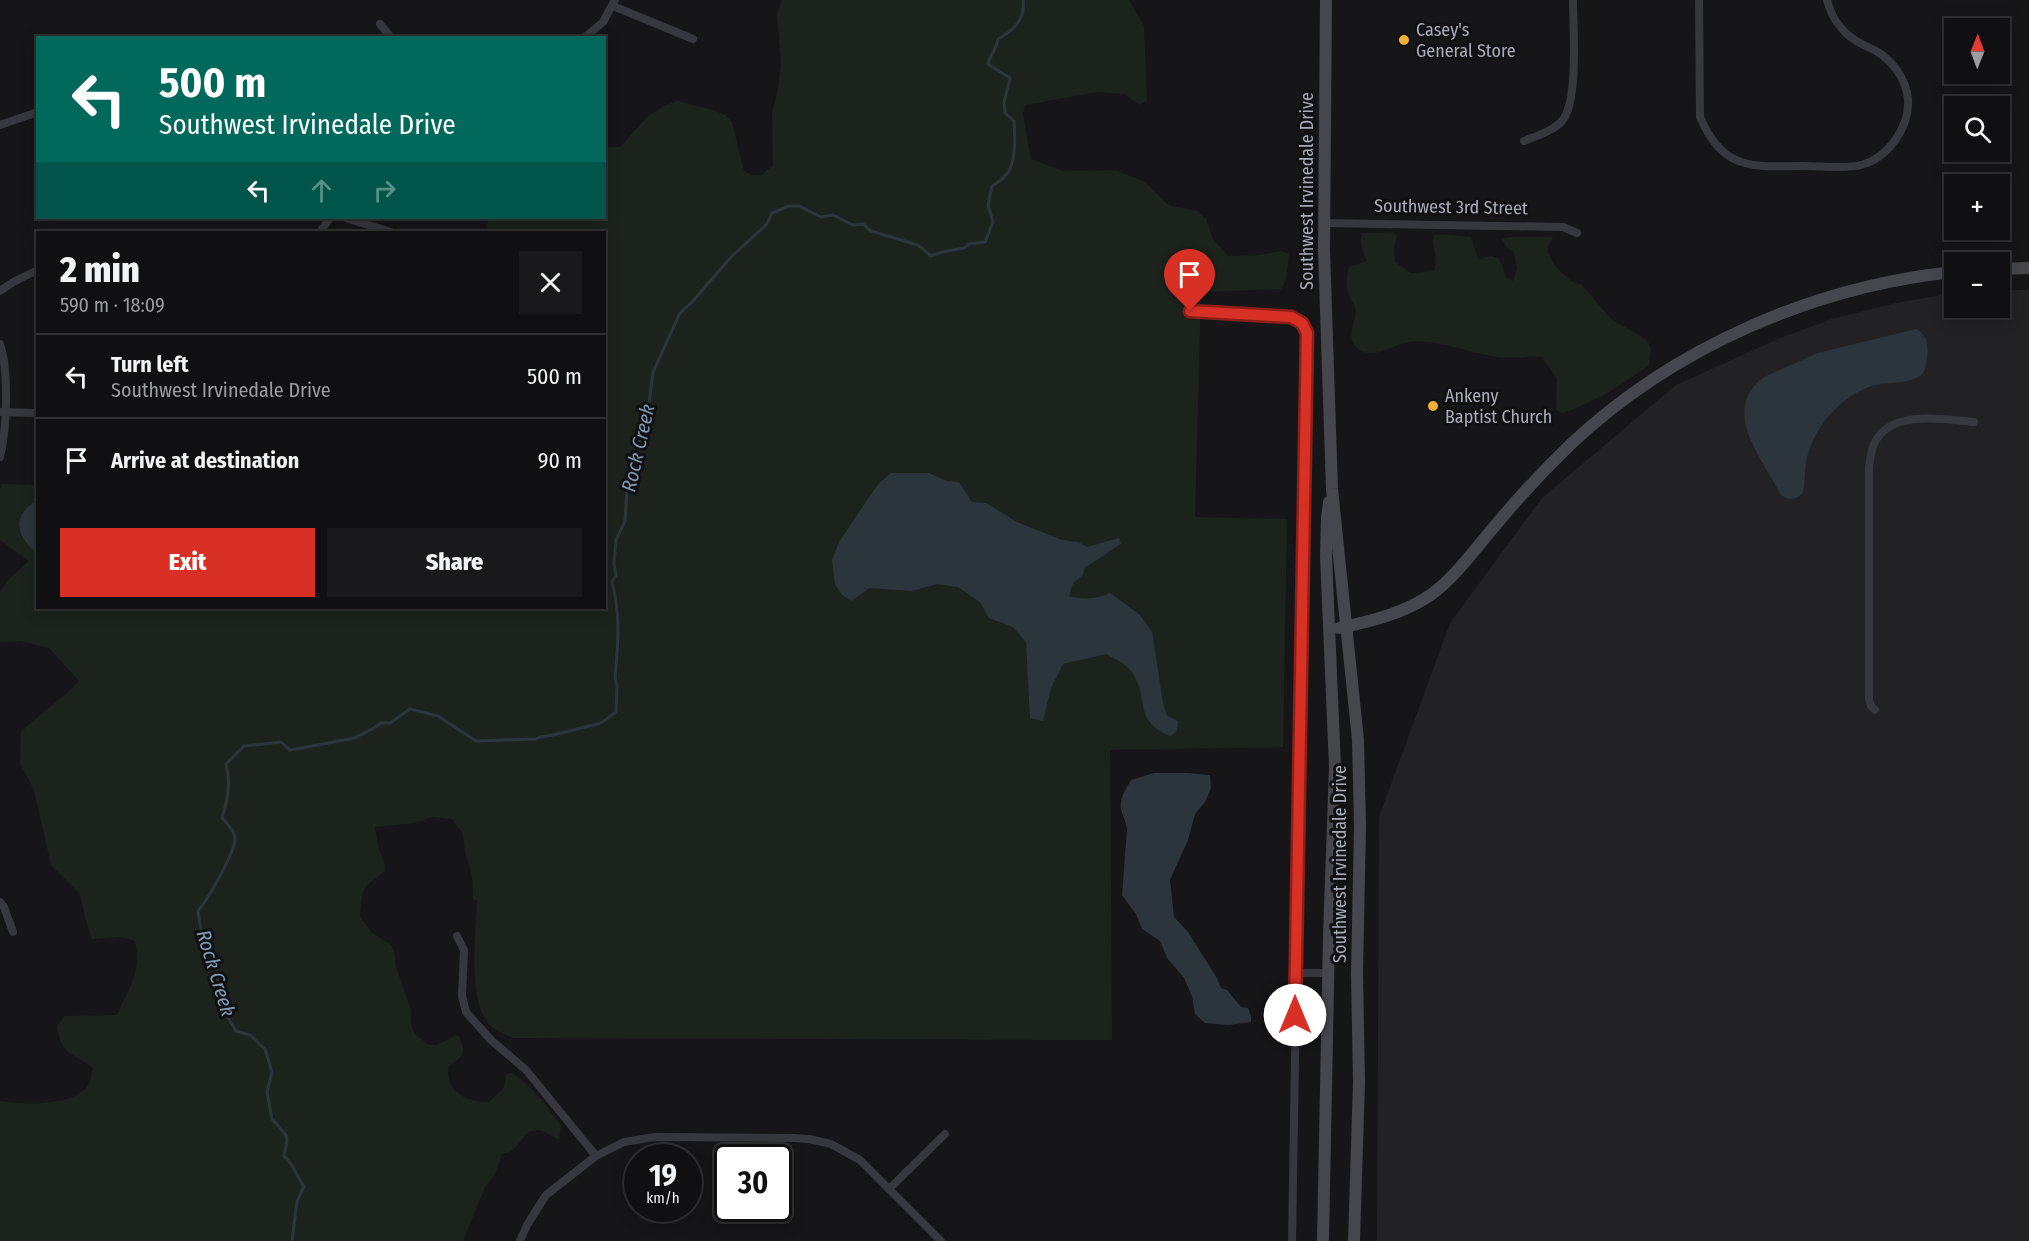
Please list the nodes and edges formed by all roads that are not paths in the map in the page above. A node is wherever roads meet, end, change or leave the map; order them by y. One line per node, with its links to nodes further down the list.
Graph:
1 (1326, 0): 14 (main road, Southwest Irvinedale Drive)
2 (1573, 0): 12 (street)
3 (1700, 0): 4 (street)
4 (1827, 0)
5 (614, 3): 8 (street); 9 (street)
6 (380, 24): 7 (street)
7 (389, 36)
8 (586, 36)
9 (693, 39)
10 (36, 113): 11 (street)
11 (0, 125)
12 (1524, 141)
13 (349, 219): 15 (street)
14 (1324, 223): 16 (street, Southwest 3rd Street); 28 (main road, Southwest Irvinedale Drive)
15 (388, 231)
16 (1577, 233)
17 (2029, 268): 18 (main road)
18 (2010, 269)
19 (36, 271): 21 (street)
20 (1944, 273): 29 (main road)
21 (0, 291)
22 (1190, 311): 35 (street)
23 (0, 344): 24 (street)
24 (2, 412): 25 (street); 27 (street)
25 (36, 413)
26 (1974, 422): 31 (street)
27 (0, 457)
28 (1332, 489): 29 (main road, Southwest Irvinedale Drive); 30 (main road, Southwest Irvinedale Drive)
29 (1345, 627): 30 (main road); 44 (main road, Southwest Irvinedale Drive)
30 (1329, 630): 36 (main road, Southwest Irvinedale Drive)
31 (1875, 710)
32 (0, 902): 33 (street)
33 (13, 932)
34 (458, 936): 38 (street)
35 (1296, 973): 36 (street); 42 (street)
36 (1329, 973): 43 (main road, Southwest Irvinedale Drive)
37 (945, 1134): 39 (street)
38 (596, 1156): 39 (street); 40 (street)
39 (889, 1188): 41 (street)
40 (520, 1241)
41 (941, 1241)
42 (1292, 1241)
43 (1323, 1241)
44 (1354, 1241)

